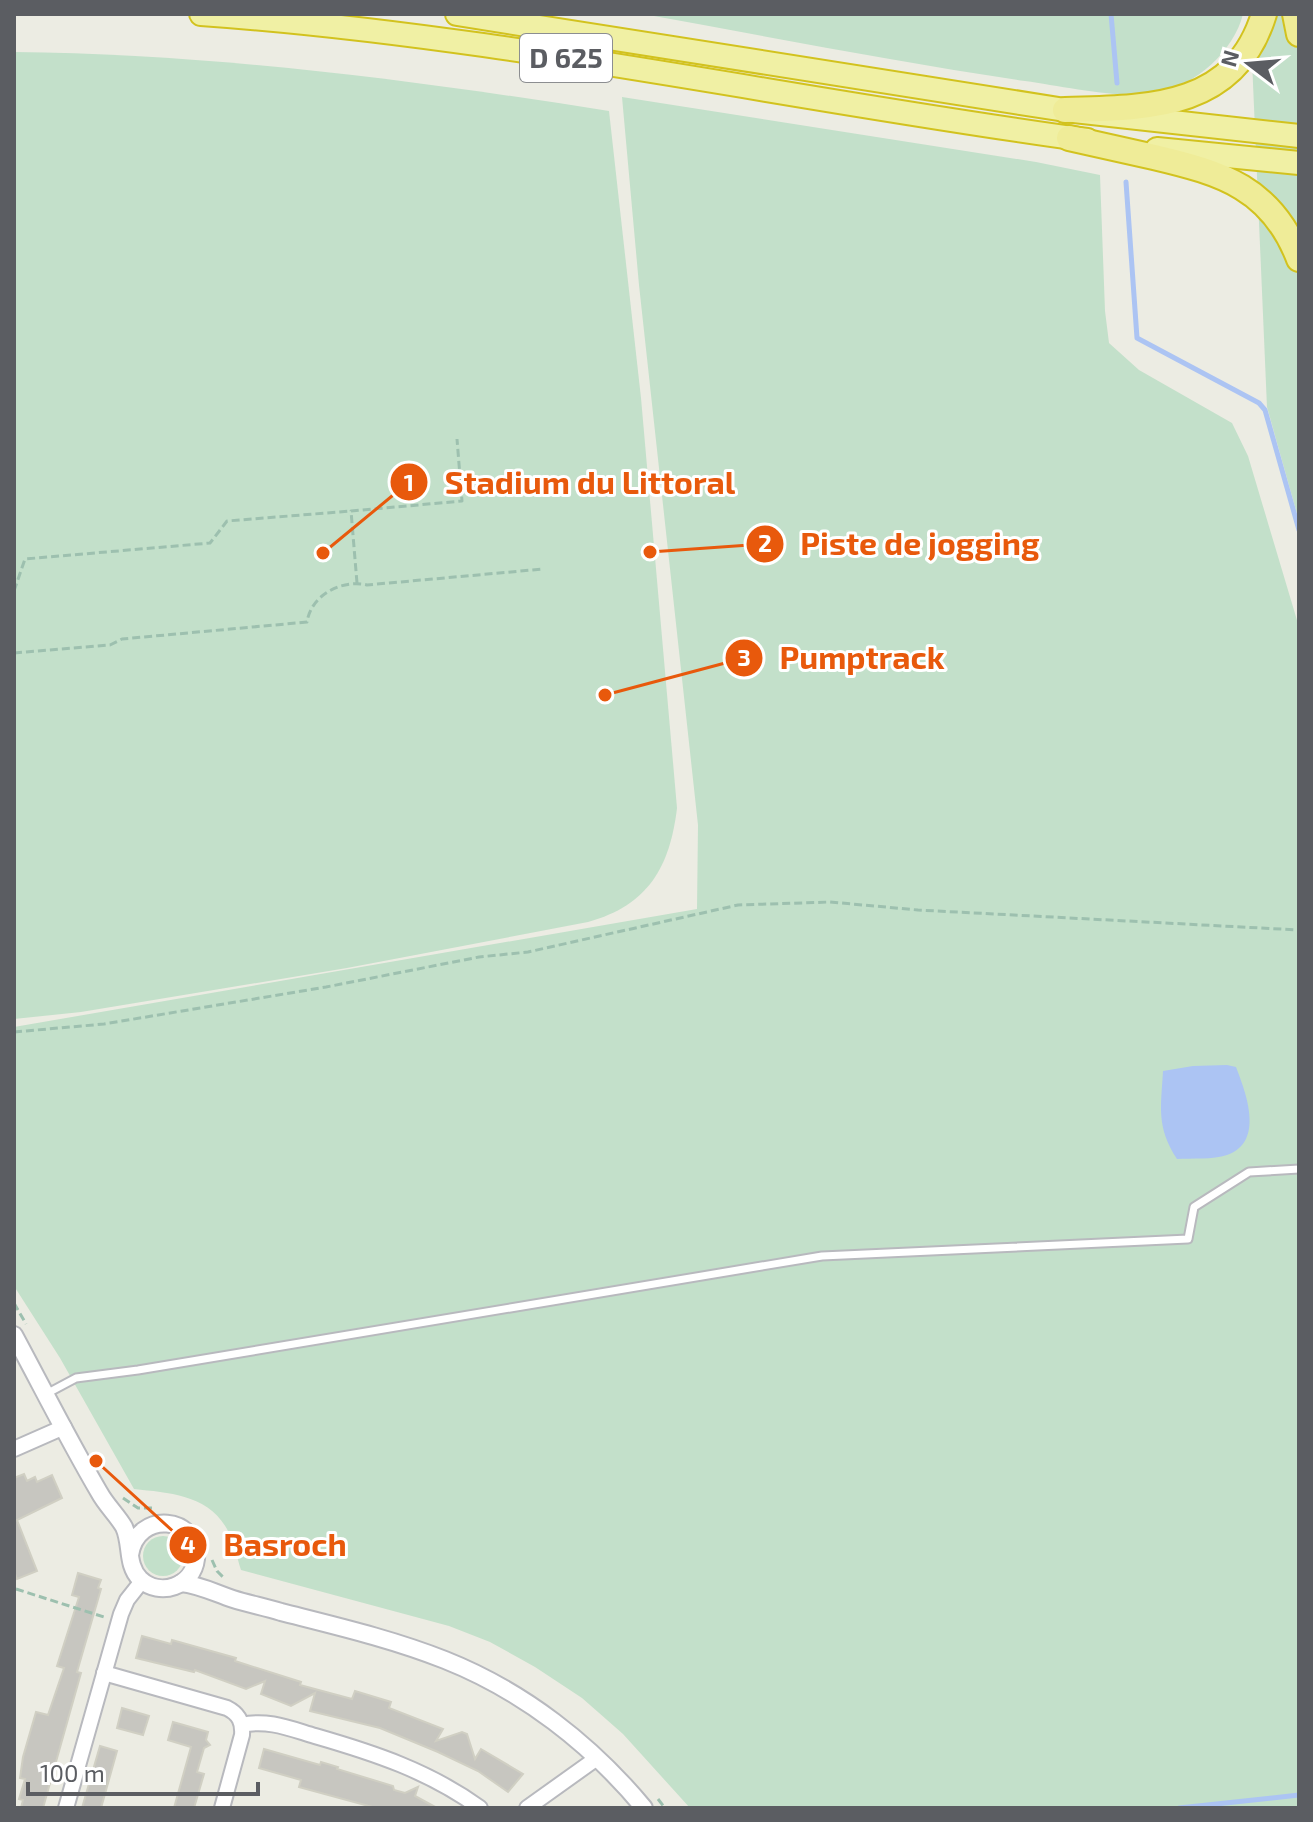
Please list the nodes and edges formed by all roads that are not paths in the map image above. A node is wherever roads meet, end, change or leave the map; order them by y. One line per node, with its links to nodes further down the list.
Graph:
1 (201, 14): 8 (highway, D 625)
2 (457, 14): 6 (highway, D 625)
3 (1264, 14): 6 (highway)
4 (1295, 14): 5 (highway)
5 (1299, 34)
6 (1065, 110): 7 (highway, D 625)
7 (1299, 136)
8 (1069, 138): 9 (highway, D 625); 10 (highway)
9 (1299, 163)
10 (1299, 259)
11 (1299, 1169): 13 (lane)
12 (14, 1335): 13 (street)
13 (46, 1394): 14 (street)
14 (64, 1427): 15 (street); 16 (street)
15 (14, 1449)
16 (110, 1507): 17 (street); 18 (street)
17 (151, 1526): 18 (street); 19 (street)
18 (130, 1555): 20 (street)
19 (195, 1563): 21 (street); 22 (street)
20 (142, 1581): 21 (street); 23 (street)
21 (181, 1583): 22 (street)
22 (220, 1593): 25 (street)
23 (104, 1673): 24 (street); 26 (street)
24 (242, 1725): 27 (street); 28 (street)
25 (597, 1758): 29 (street); 30 (street)
26 (66, 1808)
27 (222, 1808)
28 (480, 1808)
29 (527, 1808)
30 (644, 1808)

